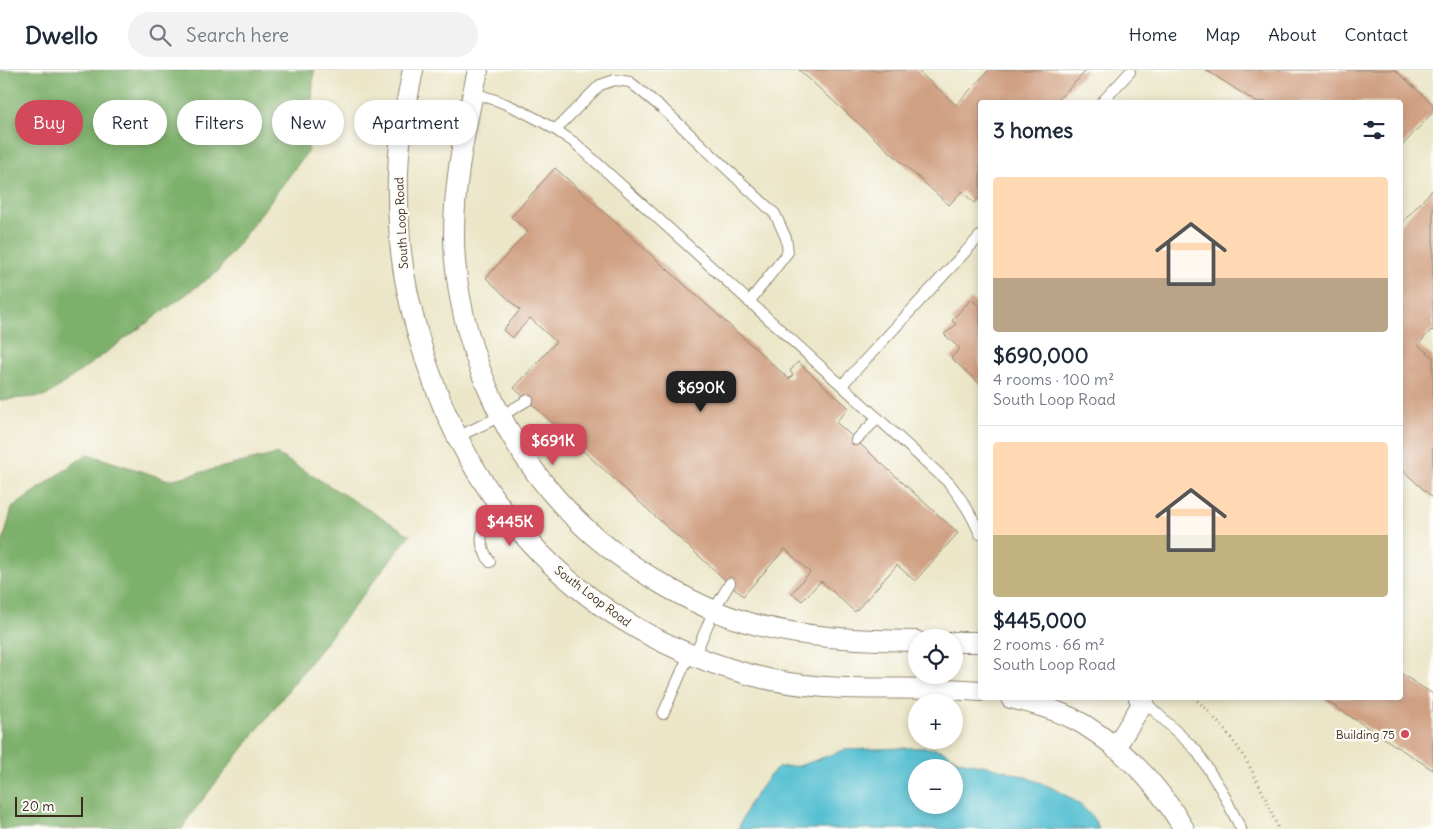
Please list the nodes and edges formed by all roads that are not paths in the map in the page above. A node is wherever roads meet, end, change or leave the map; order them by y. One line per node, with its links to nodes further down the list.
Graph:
1 (413, 70): 13 (street, South Loop Road)
2 (478, 70): 4 (street)
3 (1130, 72): 5 (lane)
4 (473, 93): 6 (lane); 11 (street)
5 (1104, 100)
6 (556, 129): 8 (lane); 8 (lane)
7 (978, 238): 9 (lane)
8 (750, 302): 9 (lane)
9 (842, 385): 12 (lane)
10 (528, 400): 11 (lane)
11 (502, 416): 13 (lane); 19 (street)
12 (878, 418): 14 (lane); 16 (lane)
13 (457, 437): 15 (street, South Loop Road)
14 (856, 440)
15 (501, 509): 17 (lane); 23 (street, South Loop Road)
16 (978, 529)
17 (490, 562)
18 (730, 584): 19 (lane)
19 (714, 610): 20 (street); 23 (lane)
20 (908, 641)
21 (963, 642): 22 (street)
22 (978, 642)
23 (691, 656): 24 (street, South Loop Road); 28 (lane)
24 (978, 692)
25 (1018, 700): 29 (street)
26 (1141, 700): 29 (street)
27 (1143, 700): 31 (lane)
28 (663, 714)
29 (1115, 748): 30 (street)
30 (1183, 829)
31 (1241, 829)

